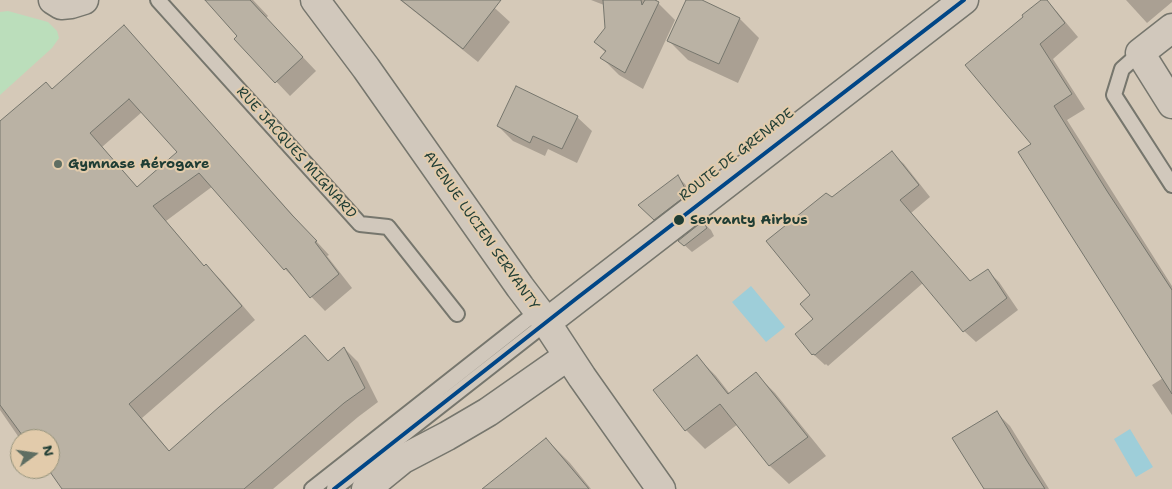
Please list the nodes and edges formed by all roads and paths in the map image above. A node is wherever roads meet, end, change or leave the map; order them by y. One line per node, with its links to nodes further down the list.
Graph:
1 (53, 0): 2 (street)
2 (84, 0)
3 (158, 0): 11 (lane, RUE JACQUES MIGNARD)
4 (315, 0): 12 (street, AVENUE LUCIEN SERVANTY)
5 (936, 0): 12 (street, ROUTE DE GRENADE)
6 (964, 0): 12 (street, ROUTE DE GRENADE)
7 (1172, 28): 8 (street)
8 (1140, 53): 9 (street); 10 (lane)
9 (1172, 104)
10 (1172, 185)
11 (456, 314)
12 (542, 317): 13 (street, AVENUE LUCIEN SERVANTY); 14 (lane); 15 (lane)
13 (568, 356): 16 (street); 17 (street, AVENUE LUCIEN SERVANTY)
14 (312, 489)
15 (334, 489)
16 (366, 489)
17 (661, 489)

